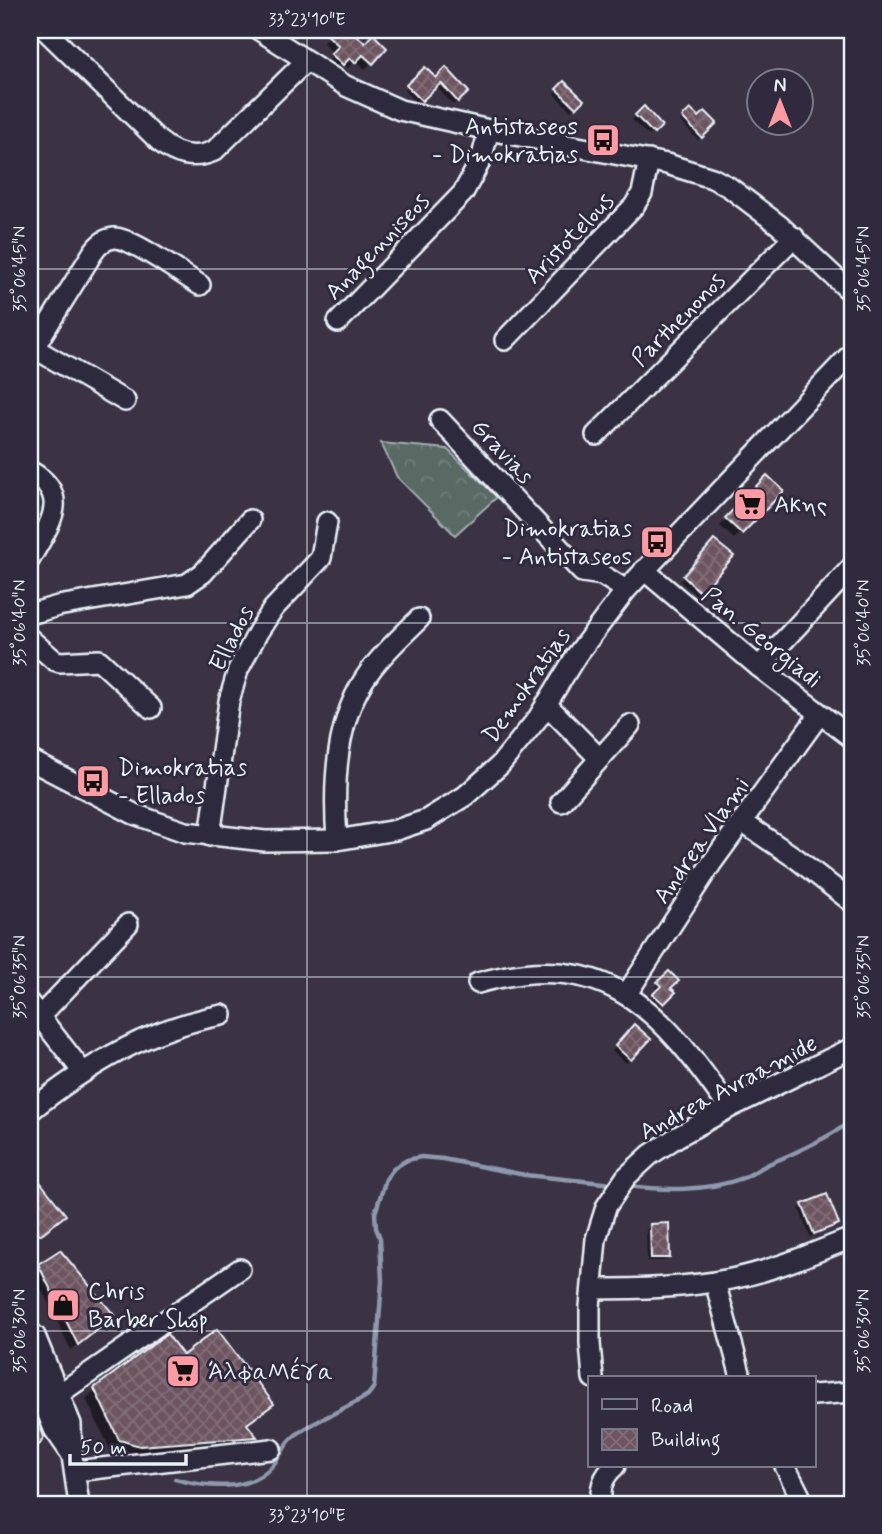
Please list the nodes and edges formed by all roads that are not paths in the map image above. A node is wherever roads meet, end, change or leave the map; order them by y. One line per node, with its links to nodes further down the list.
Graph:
1 (45, 30): 3 (street)
2 (260, 30): 3 (street)
3 (306, 61): 4 (street)
4 (489, 130): 5 (street); 9 (street, Anagenniseos)
5 (649, 160): 6 (street); 10 (street, Aristotelous)
6 (794, 237): 8 (street); 15 (street, Parthenonos)
7 (200, 285): 11 (street)
8 (852, 293)
9 (338, 322)
10 (505, 340)
11 (32, 351): 13 (street)
12 (852, 353): 21 (street, Demokratias)
13 (125, 401)
14 (440, 420): 22 (street, Gravias)
15 (596, 435)
16 (30, 471): 19 (street)
17 (250, 520): 23 (street)
18 (327, 522): 36 (street, Ellados)
19 (30, 559)
20 (852, 567): 26 (street)
21 (644, 570): 22 (street, Demokratias); 26 (street, Pan. Georgiadi)
22 (626, 590): 27 (street, Demokratias)
23 (30, 614)
24 (419, 619): 37 (street)
25 (30, 639): 28 (street)
26 (759, 667): 29 (street, Pan. Georgiadi)
27 (546, 704): 32 (street); 37 (street, Demokratias)
28 (150, 708)
29 (819, 715): 31 (street, Pan. Georgiadi); 35 (street, Andrea Vlami)
30 (630, 724): 32 (street)
31 (852, 738)
32 (599, 758): 34 (street)
33 (30, 760): 36 (street, Demokratias)
34 (561, 802)
35 (742, 822): 38 (street); 41 (street, Andrea Vlami)
36 (211, 836): 37 (street, Demokratias)
37 (337, 839)
38 (852, 902)
39 (128, 924): 42 (street)
40 (478, 983): 41 (street)
41 (626, 995): 46 (street)
42 (35, 1010): 45 (street)
43 (222, 1015): 45 (street)
44 (852, 1048): 46 (street, Andrea Avraamide)
45 (82, 1071): 47 (street)
46 (729, 1108): 51 (street, Andrea Avraamide)
47 (30, 1111)
48 (852, 1238): 50 (street)
49 (240, 1269): 57 (street)
50 (715, 1282): 51 (street); 54 (street)
51 (592, 1289): 55 (street, Andrea Avraamide)
52 (30, 1332): 57 (street)
53 (30, 1368): 60 (street)
54 (740, 1373)
55 (593, 1376)
56 (852, 1392): 58 (street)
57 (59, 1394): 60 (street)
58 (816, 1395)
59 (271, 1448): 60 (street)
60 (74, 1463): 63 (street)
61 (613, 1468): 64 (street)
62 (786, 1468): 65 (street)
63 (79, 1504)
64 (601, 1504)
65 (804, 1504)

